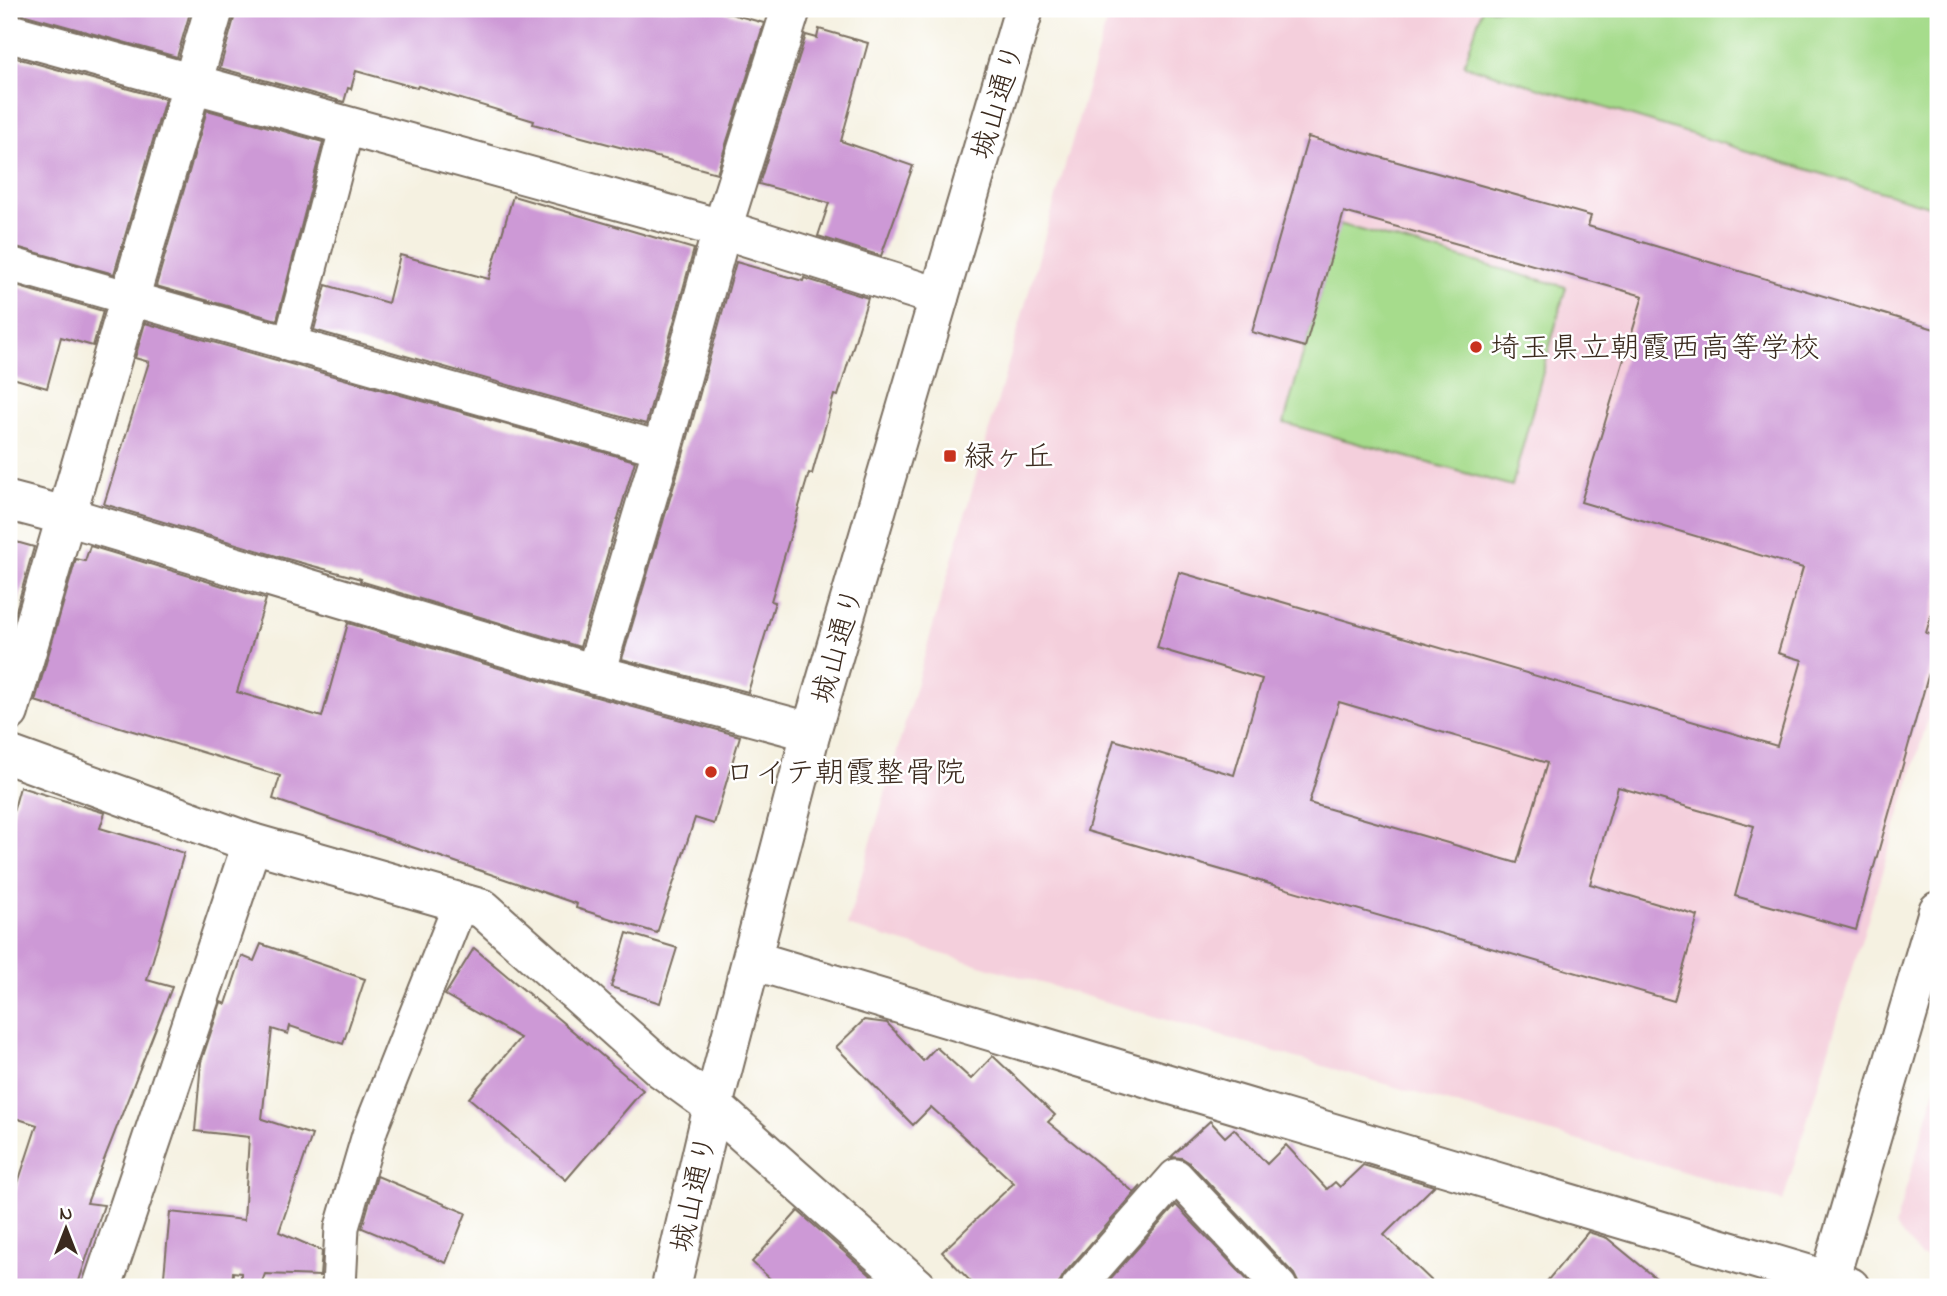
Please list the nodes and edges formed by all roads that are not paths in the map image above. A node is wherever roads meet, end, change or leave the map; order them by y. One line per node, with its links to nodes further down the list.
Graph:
1 (214, 9): 5 (street)
2 (791, 9): 7 (street)
3 (1024, 9): 10 (street, 城山通り)
4 (9, 33): 5 (street)
5 (192, 83): 6 (street); 9 (street)
6 (347, 126): 7 (street); 11 (lane)
7 (722, 229): 10 (street); 12 (street)
8 (9, 264): 9 (lane)
9 (130, 298): 11 (lane); 14 (street)
10 (939, 298): 17 (street, 城山通り)
11 (290, 345): 12 (lane)
12 (662, 449): 15 (street)
13 (9, 501): 14 (street)
14 (66, 516): 15 (street); 16 (street)
15 (595, 674): 17 (street)
16 (9, 712)
17 (811, 732): 22 (street, 城山通り)
18 (9, 755): 19 (street)
19 (252, 843): 20 (street); 25 (street)
20 (461, 902): 23 (street); 26 (lane)
21 (1938, 911): 24 (street)
22 (751, 960): 23 (street, 城山通り); 24 (street)
23 (712, 1106): 27 (street, 城山通り); 28 (street)
24 (1839, 1284)
25 (102, 1287)
26 (339, 1287)
27 (671, 1287)
28 (917, 1287)
29 (1078, 1287): 30 (lane)
30 (1280, 1287)

